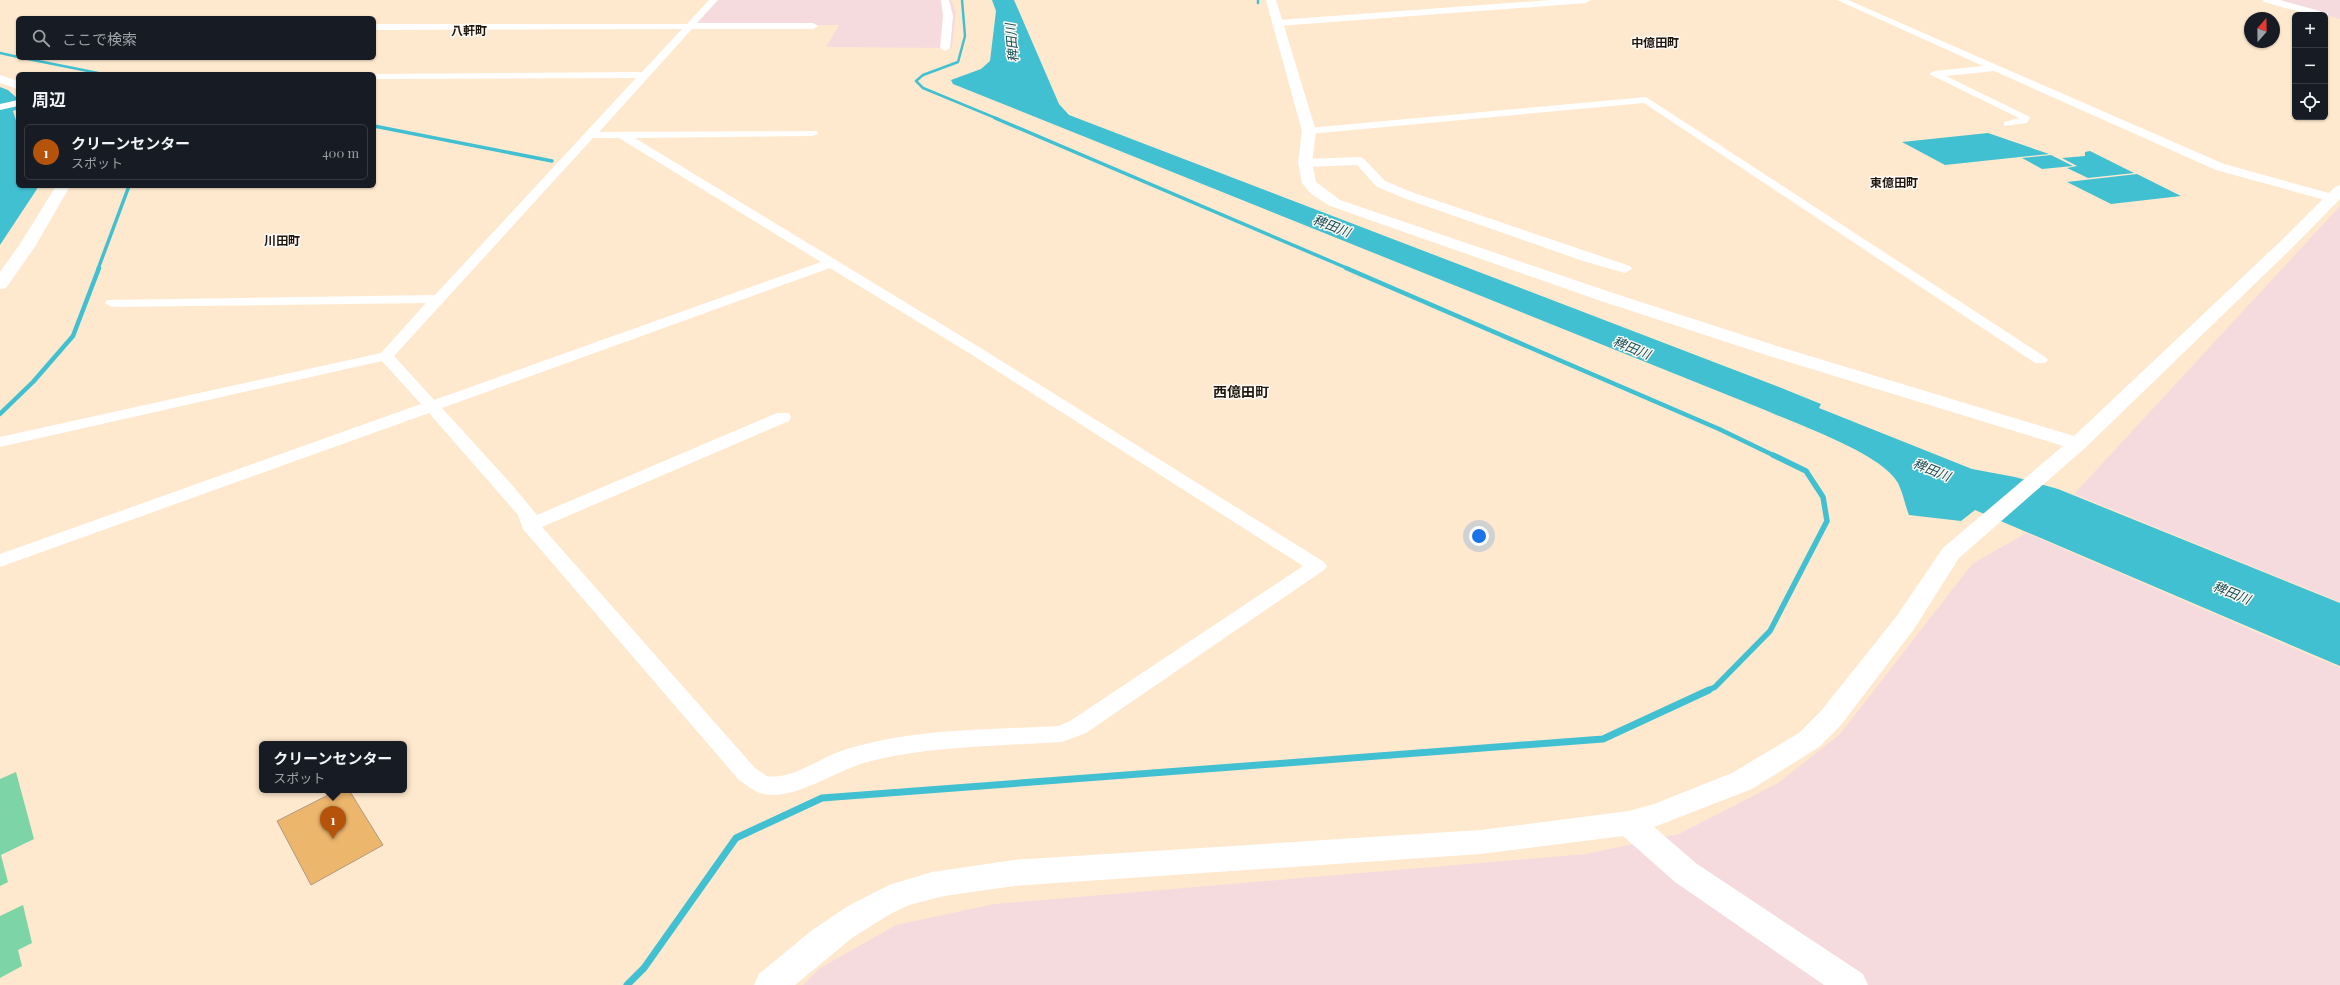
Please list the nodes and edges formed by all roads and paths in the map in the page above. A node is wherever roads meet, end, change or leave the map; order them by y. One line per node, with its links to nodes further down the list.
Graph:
1 (714, 0): 9 (street)
2 (945, 0): 12 (street)
3 (1271, 0): 8 (street)
4 (1586, 0): 8 (street)
5 (1841, 0): 13 (street)
6 (2268, 0): 7 (street)
7 (2312, 12)
8 (1278, 23): 21 (street)
9 (690, 26): 10 (street); 11 (street); 14 (street)
10 (813, 26)
11 (376, 27)
12 (945, 48)
13 (1997, 68): 20 (street); 27 (street)
14 (644, 75): 15 (street); 23 (street)
15 (376, 76)
16 (0, 78): 17 (street)
17 (16, 84)
18 (16, 103): 19 (street)
19 (0, 107)
20 (2008, 124)
21 (1309, 131): 25 (street); 36 (street)
22 (812, 133): 24 (street)
23 (588, 135): 24 (street); 33 (street)
24 (622, 135): 30 (street)
25 (1305, 163): 29 (street); 31 (street)
26 (62, 188): 32 (street)
27 (2336, 194): 40 (street)
28 (1329, 205): 29 (street)
29 (1347, 207): 40 (street)
30 (831, 263): 37 (street); 41 (street)
31 (1625, 268)
32 (0, 284)
33 (437, 299): 34 (street); 35 (street)
34 (112, 303)
35 (386, 356): 37 (street); 39 (street)
36 (2040, 360)
37 (429, 406): 41 (street); 42 (street)
38 (783, 417): 41 (street)
39 (0, 442)
40 (2078, 444): 43 (street)
41 (530, 525)
42 (0, 561)
43 (1629, 823): 44 (street); 45 (street)
44 (771, 985)
45 (1852, 985)

